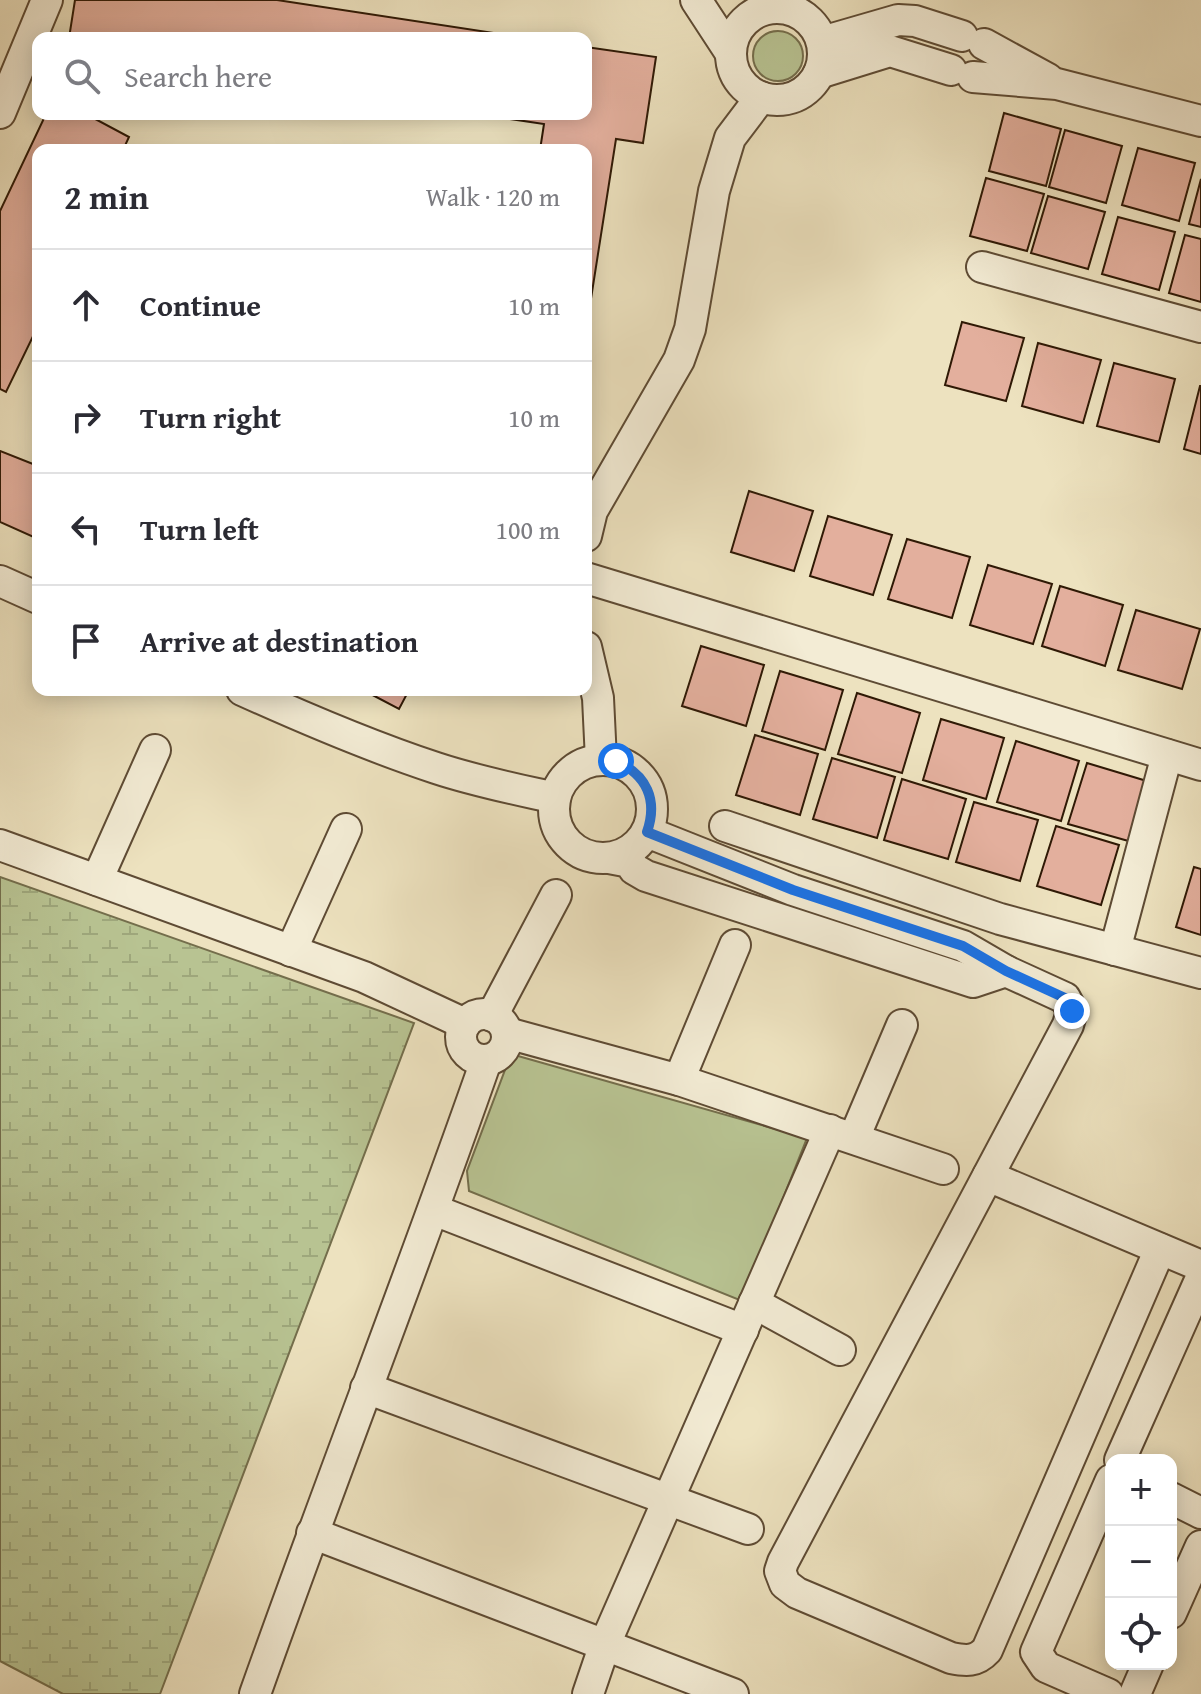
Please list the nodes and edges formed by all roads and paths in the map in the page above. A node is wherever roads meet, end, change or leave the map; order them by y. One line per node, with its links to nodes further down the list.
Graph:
1 (47, 0): 4 (street)
2 (696, 0): 7 (street)
3 (763, 4): 6 (street); 7 (street)
4 (34, 32)
5 (32, 36): 11 (street)
6 (822, 42): 8 (street); 9 (street)
7 (730, 52): 10 (street)
8 (819, 73): 9 (street); 10 (street)
9 (1057, 84): 12 (street)
10 (761, 97): 15 (street)
11 (0, 113)
12 (1201, 121)
13 (982, 267): 14 (street)
14 (1201, 327)
15 (592, 511)
16 (592, 580): 22 (street)
17 (0, 581): 18 (street)
18 (32, 595)
19 (592, 672): 23 (street)
20 (256, 696): 25 (street)
21 (155, 750): 31 (street)
22 (1167, 755): 24 (street); 34 (street)
23 (601, 760): 25 (street); 28 (street)
24 (1201, 765)
25 (555, 798): 30 (street)
26 (725, 826): 34 (street)
27 (346, 829): 35 (street)
28 (647, 832): 30 (street); 36 (street)
29 (0, 845): 31 (street)
30 (609, 858): 36 (street)
31 (97, 880): 35 (street)
32 (556, 895): 38 (street)
33 (735, 945): 41 (street)
34 (1115, 950): 37 (street)
35 (291, 951): 38 (street)
36 (1006, 971): 44 (street)
37 (1201, 973)
38 (488, 1025): 40 (street); 40 (street); 41 (street)
39 (902, 1025): 42 (street)
40 (486, 1061): 45 (street)
41 (679, 1080): 42 (street)
42 (842, 1134): 43 (street); 49 (street)
43 (943, 1169)
44 (988, 1176): 46 (street); 46 (street)
45 (434, 1210): 49 (street); 51 (street)
46 (1160, 1249): 47 (street)
47 (1201, 1266)
48 (1201, 1278): 52 (street)
49 (748, 1316): 50 (street); 54 (street)
50 (840, 1350)
51 (366, 1388): 54 (street); 58 (street)
52 (1123, 1454)
53 (1105, 1493): 66 (street)
54 (668, 1500): 57 (street); 61 (street)
55 (1177, 1501): 56 (street)
56 (1201, 1513)
57 (748, 1529)
58 (312, 1533): 61 (street); 63 (street)
59 (1201, 1546): 60 (street)
60 (1177, 1600)
61 (605, 1644): 64 (street); 65 (street)
62 (1145, 1670): 67 (street)
63 (255, 1694)
64 (588, 1694)
65 (733, 1694)
66 (1108, 1694)
67 (1135, 1694)

